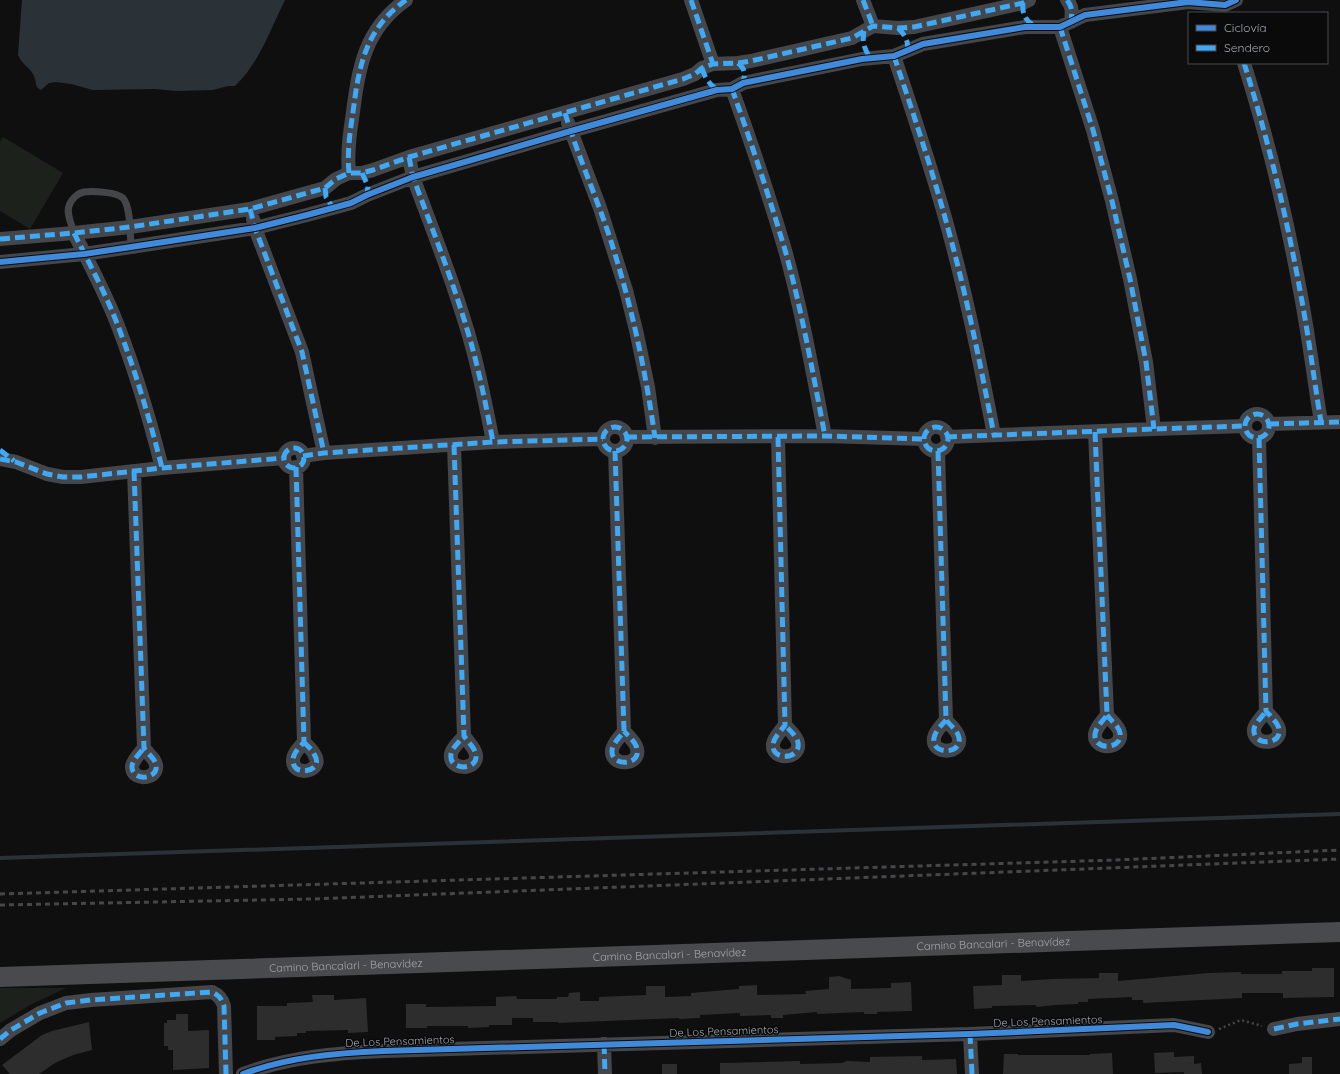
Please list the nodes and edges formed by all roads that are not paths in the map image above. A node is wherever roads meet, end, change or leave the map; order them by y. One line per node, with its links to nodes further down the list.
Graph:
1 (406, 0): 23 (street)
2 (691, 0): 17 (street)
3 (863, 0): 10 (street)
4 (1067, 0): 8 (street)
5 (1026, 2): 9 (street); 11 (street)
6 (1205, 2): 7 (street); 8 (street)
7 (1230, 6)
8 (1065, 24): 9 (street); 40 (street)
9 (1037, 27): 12 (street)
10 (869, 28): 11 (street); 14 (street); 15 (street)
11 (898, 28): 12 (street)
12 (907, 51): 13 (street)
13 (894, 56): 14 (street); 42 (street)
14 (870, 58): 18 (street)
15 (738, 63): 17 (street); 18 (street)
16 (1244, 64): 36 (street)
17 (707, 66): 19 (street); 20 (street)
18 (738, 86): 19 (street); 43 (street)
19 (718, 90): 21 (street)
20 (566, 113): 21 (street); 22 (street)
21 (570, 131): 24 (street); 47 (street)
22 (409, 157): 23 (street); 24 (street)
23 (356, 173): 25 (street); 26 (street)
24 (413, 178): 26 (street); 51 (street)
25 (326, 188): 27 (street); 28 (street)
26 (367, 195): 27 (street)
27 (333, 208): 30 (street)
28 (250, 209): 29 (street); 30 (street)
29 (130, 226): 31 (street); 31 (lane); 33 (lane)
30 (255, 228): 33 (street); 56 (street)
31 (74, 233): 32 (street); 34 (street)
32 (0, 239)
33 (131, 247): 34 (street)
34 (84, 254): 35 (street); 60 (street)
35 (0, 262)
36 (1321, 422): 37 (street); 38 (street)
37 (1340, 422)
38 (1268, 424): 39 (street); 48 (street)
39 (1245, 426): 40 (street); 48 (street)
40 (1154, 429): 41 (street)
41 (1095, 432): 42 (street); 63 (street)
42 (994, 435): 46 (street)
43 (825, 436): 45 (street); 50 (street)
44 (627, 437): 47 (street); 49 (street); 55 (street)
45 (778, 437): 47 (street); 65 (street)
46 (948, 437): 50 (street); 54 (street)
47 (655, 438)
48 (1259, 438): 62 (street)
49 (603, 439): 51 (street); 55 (street)
50 (924, 439): 54 (street)
51 (493, 442): 52 (street)
52 (454, 445): 56 (street); 67 (street)
53 (0, 450): 58 (street)
54 (938, 450): 64 (street)
55 (614, 451): 66 (street)
56 (324, 453): 59 (street)
57 (0, 459): 58 (street)
58 (16, 462): 61 (street)
59 (300, 462): 60 (street); 68 (street)
60 (162, 468): 61 (street)
61 (134, 472): 69 (street)
62 (1266, 711)
63 (1107, 715)
64 (946, 720)
65 (785, 725)
66 (624, 731)
67 (464, 736)
68 (304, 742)
69 (144, 748)
70 (1340, 932): 71 (main road, Camino Bancalari - Benavídez)
71 (0, 976)
72 (1340, 1019): 73 (street)
73 (1274, 1029)
74 (1208, 1032): 75 (street, De Los Pensamientos)
75 (970, 1034): 77 (street, De Los Pensamientos); 81 (street)
76 (0, 1038): 78 (street)
77 (604, 1044): 79 (street, De Los Pensamientos); 80 (street)
78 (226, 1074)
79 (243, 1074)
80 (605, 1074)
81 (972, 1074)

